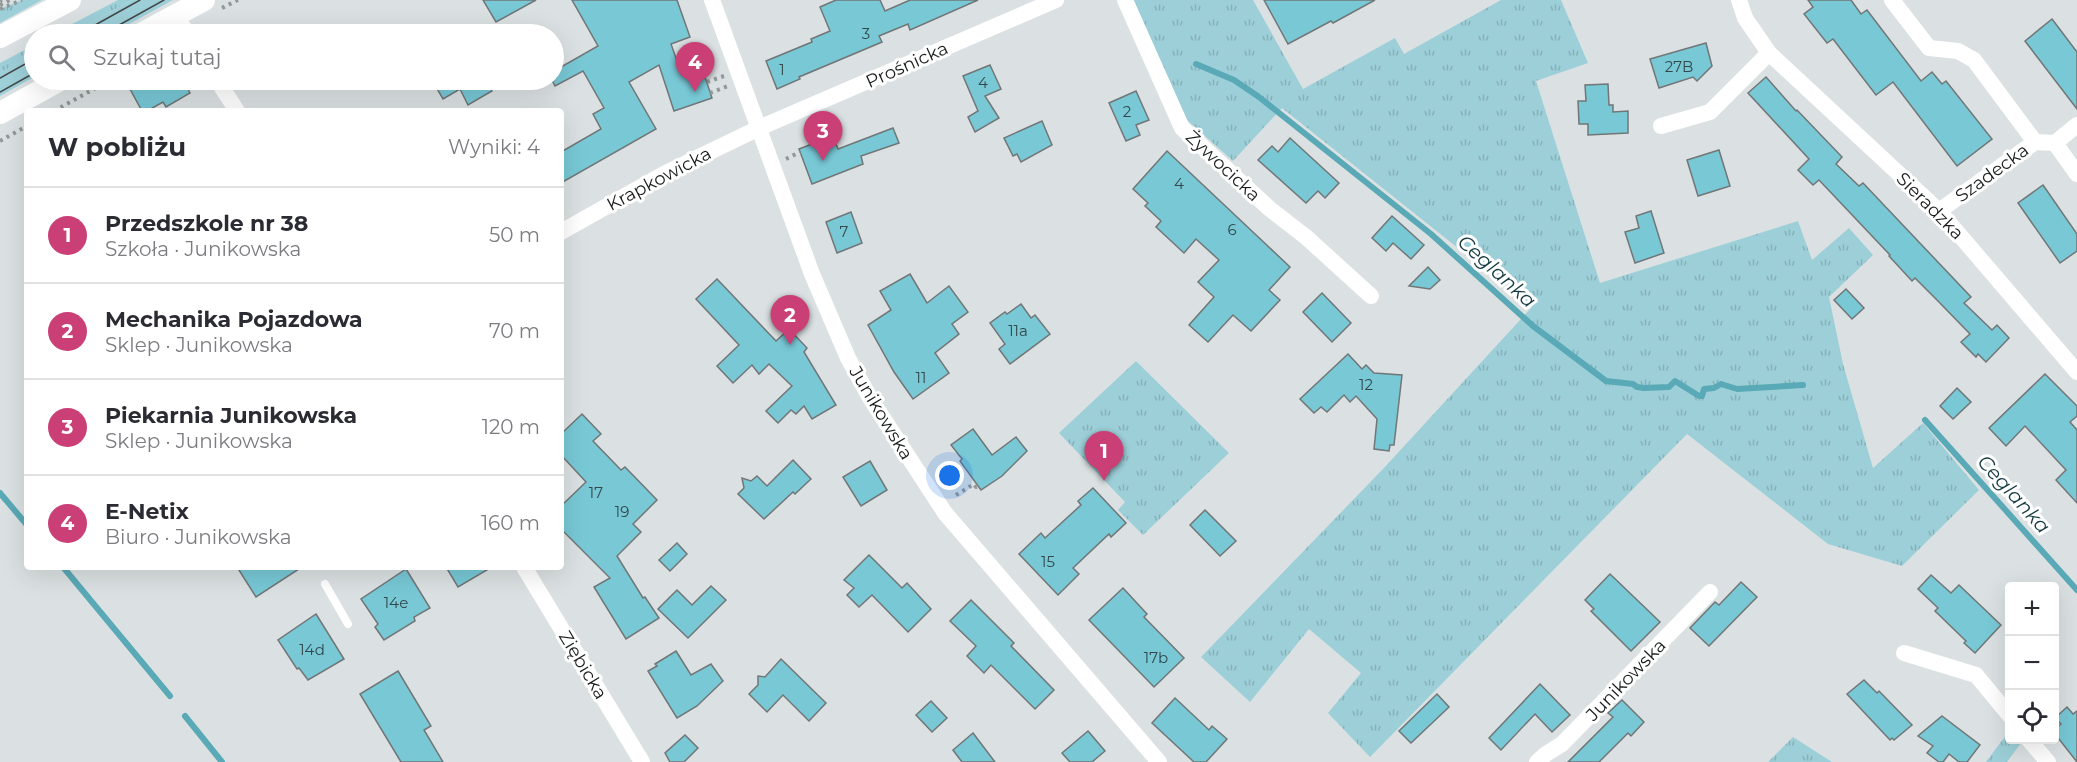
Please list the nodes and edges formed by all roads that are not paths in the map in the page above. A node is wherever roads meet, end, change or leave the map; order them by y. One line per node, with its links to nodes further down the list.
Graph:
1 (70, 0): 10 (street)
2 (204, 0): 8 (street)
3 (712, 0): 21 (street, Junikowska)
4 (1056, 0): 21 (street, Prośnicka)
5 (1125, 0): 27 (street, Żywocicka)
6 (1739, 0): 14 (street, Sieradzka)
7 (1892, 0): 22 (street)
8 (176, 15): 11 (street); 12 (street)
9 (24, 24): 13 (street)
10 (25, 24)
11 (159, 24)
12 (182, 24)
13 (0, 37)
14 (1769, 52): 20 (street); 25 (street, Sieradzka)
15 (42, 90): 18 (street)
16 (223, 90): 17 (street)
17 (235, 108)
18 (0, 113)
19 (2077, 124): 23 (street, Szadecka)
20 (1661, 126)
21 (759, 128): 26 (street, Krapkowicka); 37 (street, Junikowska)
22 (2035, 142): 23 (street, Szadecka); 25 (street, Szadecka)
23 (2055, 143): 24 (street)
24 (2077, 174)
25 (1939, 211): 28 (street, Sieradzka)
26 (564, 230)
27 (1371, 296)
28 (2077, 372)
29 (526, 570): 36 (street, Ziębicka)
30 (325, 584): 32 (lane)
31 (1710, 592): 38 (street, Junikowska)
32 (348, 624)
33 (1904, 653): 34 (street)
34 (2005, 710)
35 (2032, 744): 39 (street)
36 (642, 762)
37 (1159, 762)
38 (1537, 762)
39 (2048, 762)

